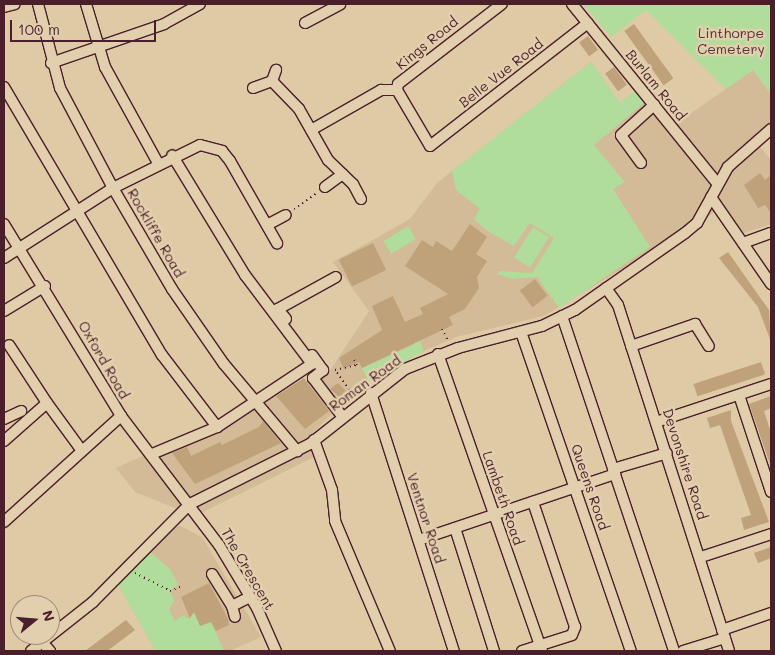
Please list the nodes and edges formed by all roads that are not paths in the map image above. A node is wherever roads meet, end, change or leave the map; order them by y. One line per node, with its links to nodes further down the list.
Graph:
1 (15, 4): 8 (street)
2 (38, 4): 12 (street, Rockliffe Road)
3 (86, 4): 11 (street)
4 (200, 4): 11 (street)
5 (340, 4): 9 (street)
6 (502, 4): 17 (street, Kings Road)
7 (572, 4): 10 (street, Burlam Road)
8 (4, 7)
9 (305, 23)
10 (588, 23): 17 (street, Belle Vue Road); 18 (street, Burlam Road)
11 (97, 47): 12 (street); 22 (street)
12 (51, 63): 27 (street, Rockliffe Road)
13 (276, 70): 14 (street)
14 (272, 81): 16 (street); 20 (street)
15 (4, 88): 30 (street)
16 (253, 88)
17 (397, 90): 20 (street)
18 (654, 105): 23 (street); 25 (street, Burlam Road)
19 (771, 129): 25 (street, Roman Road)
20 (311, 130): 24 (street)
21 (172, 155): 22 (street); 32 (street); 54 (street)
22 (158, 163): 27 (street)
23 (641, 163)
24 (344, 174): 26 (street); 29 (street)
25 (717, 184): 28 (street, Roman Road)
26 (325, 187)
27 (113, 188): 30 (street); 54 (street, Rockliffe Road)
28 (710, 197): 36 (street); 42 (street, Roman Road)
29 (361, 199)
30 (77, 211): 37 (street); 60 (street)
31 (286, 215): 32 (street)
32 (267, 225): 35 (street)
33 (4, 226): 37 (street, Oxford Road)
34 (771, 233): 36 (street)
35 (277, 243)
36 (743, 243): 40 (street)
37 (19, 249): 38 (street); 41 (street, Oxford Road)
38 (4, 258)
39 (336, 277): 57 (street)
40 (771, 284)
41 (45, 286): 43 (street); 56 (street, Oxford Road)
42 (606, 288): 44 (street, Roman Road); 47 (street, Devonshire Road)
43 (4, 311)
44 (562, 316): 45 (street, Roman Road); 67 (street)
45 (521, 332): 49 (street, Roman Road); 68 (street, Queens Road)
46 (9, 345): 53 (street)
47 (631, 346): 48 (street); 59 (street, Devonshire Road)
48 (709, 346)
49 (438, 354): 51 (street, Roman Road); 72 (street, Lambeth Road)
50 (771, 384): 52 (street)
51 (371, 393): 57 (street, Roman Road); 76 (street, Ventnor Road)
52 (739, 395): 59 (street); 69 (street)
53 (47, 403): 62 (street); 63 (street)
54 (257, 404): 60 (street); 64 (street, Rockliffe Road)
55 (21, 411): 58 (street)
56 (121, 416): 63 (street); 66 (street, Oxford Road)
57 (342, 416): 61 (street, Roman Road)
58 (4, 419)
59 (656, 422): 65 (street, Devonshire Road)
60 (217, 427): 66 (street)
61 (314, 440): 64 (street, Roman Road); 87 (street)
62 (4, 441)
63 (82, 451): 73 (street)
64 (297, 451): 71 (street, Roman Road)
65 (666, 453): 67 (street); 77 (street, Devonshire Road)
66 (152, 454): 71 (street, Oxford Road)
67 (614, 472): 68 (street); 92 (street)
68 (575, 487): 70 (street); 91 (street, Queens Road)
69 (771, 492)
70 (533, 502): 72 (street); 85 (street)
71 (190, 504): 79 (street, The Crescent); 83 (street, Roman Road)
72 (494, 515): 74 (street); 85 (street, Lambeth Road)
73 (4, 522)
74 (455, 528): 76 (street); 89 (street)
75 (771, 534): 77 (street)
76 (419, 540): 88 (street, Ventnor Road)
77 (701, 557): 84 (street, Devonshire Road)
78 (212, 574): 80 (street)
79 (250, 597): 80 (street); 86 (street, The Crescent)
80 (232, 606): 82 (street)
81 (771, 613): 84 (street)
82 (235, 617)
83 (60, 629)
84 (724, 634): 93 (street); 94 (street, Devonshire Road)
85 (542, 648): 90 (street)
86 (276, 651)
87 (390, 651)
88 (454, 651)
89 (494, 651)
90 (522, 651)
91 (631, 651)
92 (674, 651)
93 (683, 651)
94 (729, 651)

